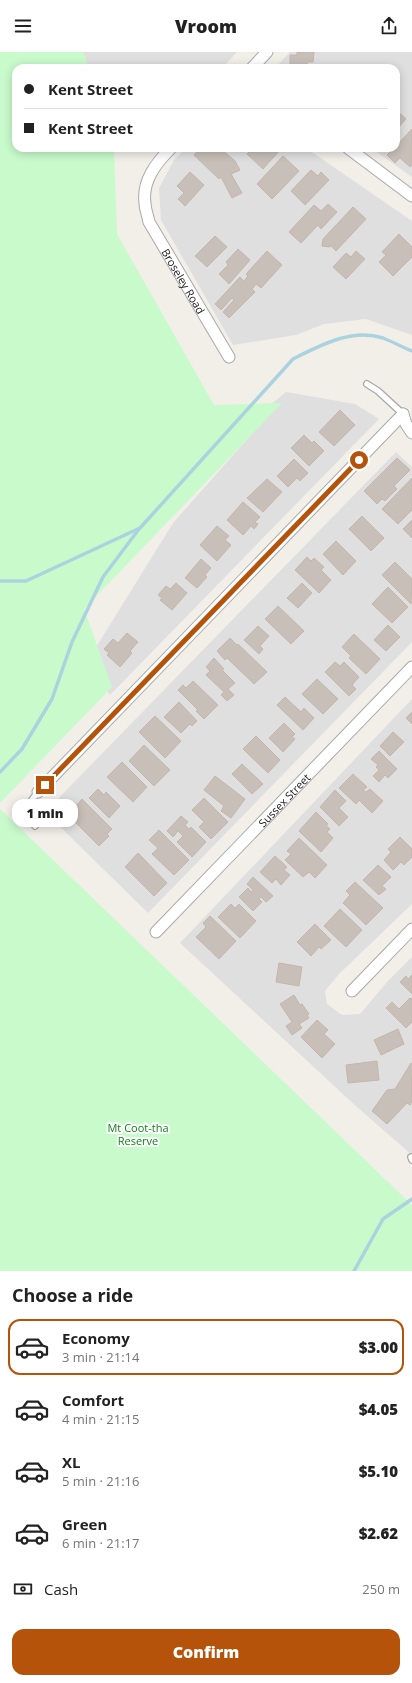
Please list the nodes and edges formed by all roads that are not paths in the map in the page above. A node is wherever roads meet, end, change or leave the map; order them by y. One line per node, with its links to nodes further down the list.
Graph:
1 (267, 52): 2 (street)
2 (256, 64)
3 (167, 152): 6 (street, Broseley Road)
4 (353, 152): 5 (street)
5 (412, 196)
6 (229, 357)
7 (367, 384): 8 (lane)
8 (407, 415): 9 (street); 11 (street)
9 (412, 433)
10 (412, 667): 14 (street, Sussex Street)
11 (38, 792): 12 (lane)
12 (35, 826)
13 (412, 929): 15 (street)
14 (156, 932)
15 (352, 991)

